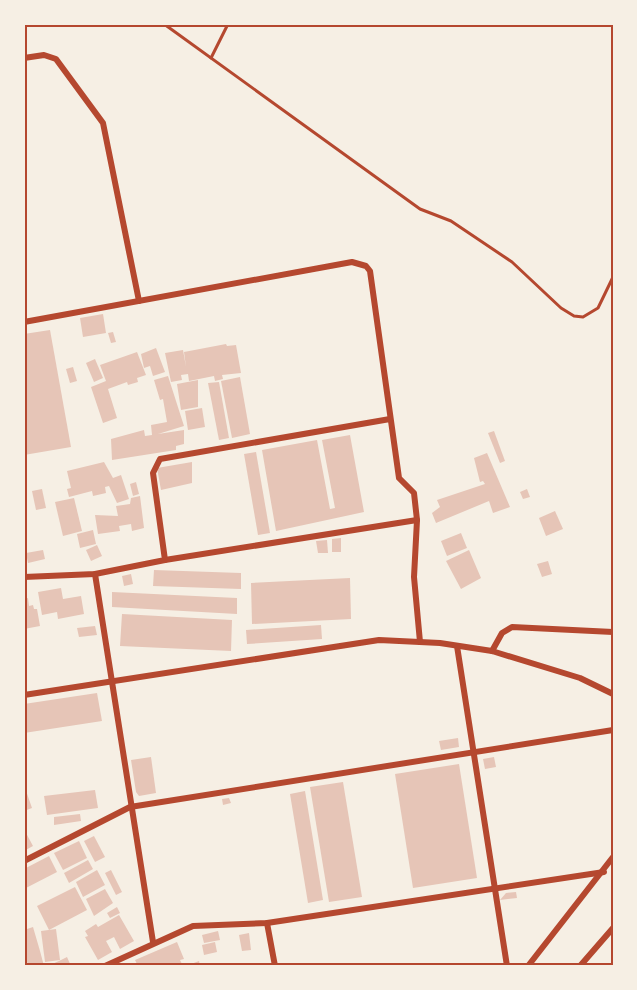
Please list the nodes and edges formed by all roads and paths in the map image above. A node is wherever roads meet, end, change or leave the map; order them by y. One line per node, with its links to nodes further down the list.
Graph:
1 (164, 24): 4 (path)
2 (228, 24): 4 (path)
3 (24, 58): 6 (street)
4 (211, 58): 5 (path)
5 (613, 278)
6 (139, 301): 7 (street); 8 (street)
7 (24, 322)
8 (390, 419): 9 (street); 10 (street)
9 (417, 520): 10 (street); 14 (street)
10 (165, 560): 11 (street)
11 (95, 574): 12 (street); 17 (street)
12 (24, 577)
13 (613, 632): 16 (street)
14 (420, 642): 15 (street); 17 (street)
15 (457, 646): 16 (street); 21 (street)
16 (492, 651): 18 (street)
17 (113, 681): 19 (street); 22 (street)
18 (613, 694)
19 (24, 695)
20 (613, 730): 21 (street)
21 (472, 752): 22 (street); 26 (street)
22 (130, 807): 24 (street); 29 (street)
23 (613, 857): 25 (street)
24 (24, 861)
25 (604, 872): 26 (street); 33 (street)
26 (494, 886): 27 (street); 32 (street)
27 (267, 923): 29 (street); 31 (street)
28 (613, 928): 34 (street)
29 (153, 942): 30 (street)
30 (105, 966)
31 (275, 966)
32 (507, 966)
33 (528, 966)
34 (580, 966)

